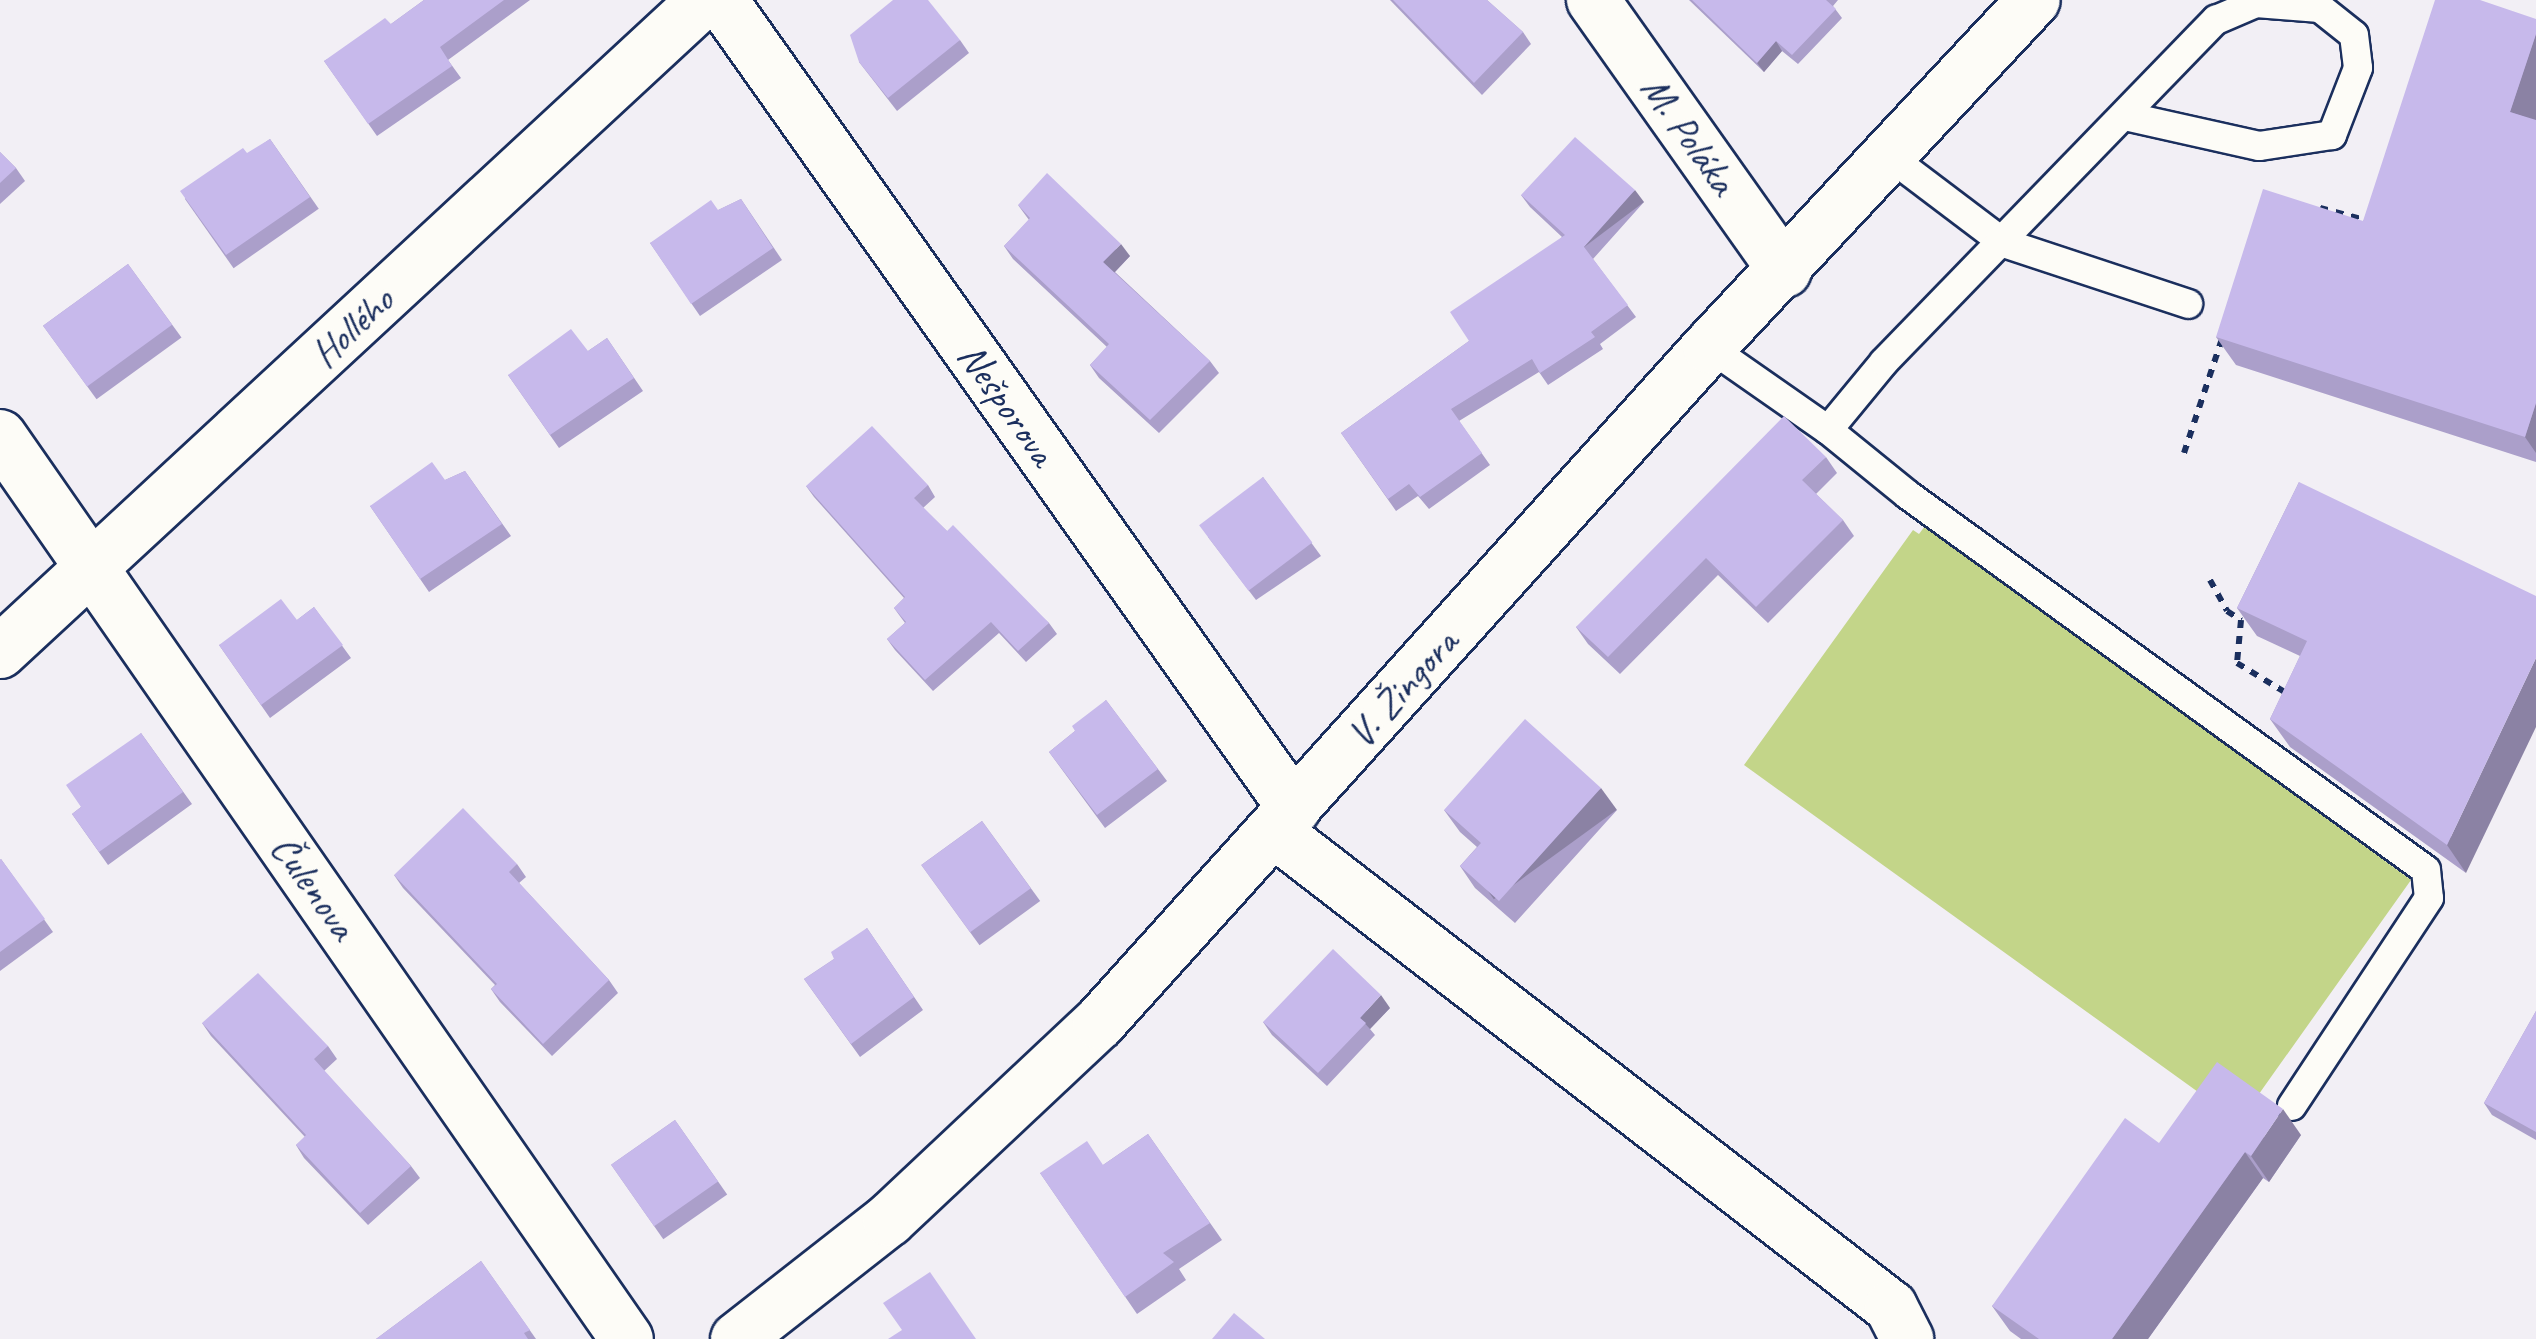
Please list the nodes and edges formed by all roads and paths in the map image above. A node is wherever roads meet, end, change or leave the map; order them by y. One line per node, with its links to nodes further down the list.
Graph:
1 (704, 0): 19 (street, Hollého)
2 (721, 0): 23 (street, Nešporova)
3 (1593, 0): 12 (street, M. Poláka)
4 (2034, 0): 6 (street, V. Žingora)
5 (2125, 116): 5 (lane); 11 (lane)
6 (1889, 156): 11 (lane); 12 (street, V. Žingora)
7 (2304, 202): 9 (path)
8 (2374, 204): 9 (path)
9 (2368, 223): 10 (path)
10 (2378, 226)
11 (2004, 243): 13 (lane); 16 (lane)
12 (1785, 271): 15 (street, V. Žingora)
13 (2188, 304)
14 (2224, 333): 18 (path)
15 (1709, 347): 16 (lane); 23 (street, V. Žingora)
16 (1828, 430): 24 (lane)
17 (0, 436): 19 (street, Čulenova)
18 (2184, 453)
19 (92, 568): 21 (street, Hollého); 25 (street, Čulenova)
20 (2210, 580): 22 (path)
21 (0, 652)
22 (2294, 698)
23 (1284, 820): 26 (street, V. Žingora); 27 (street, Nešporova)
24 (2292, 1106)
25 (627, 1339)
26 (737, 1339)
27 (1907, 1339)

